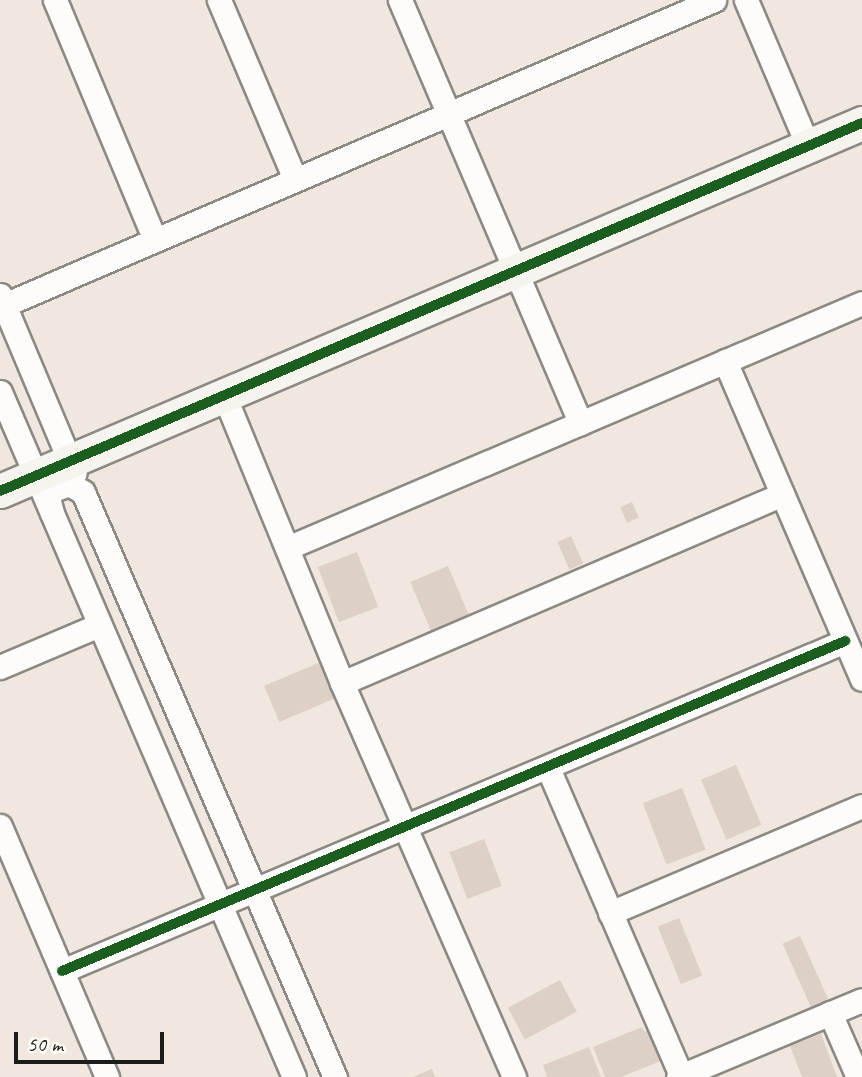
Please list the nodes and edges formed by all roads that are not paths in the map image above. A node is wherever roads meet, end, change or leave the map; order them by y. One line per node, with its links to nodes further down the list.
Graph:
1 (55, 0): 10 (street)
2 (219, 0): 9 (street)
3 (400, 0): 6 (street)
4 (714, 0): 6 (street)
5 (746, 0): 8 (street)
6 (448, 113): 9 (street); 11 (street)
7 (862, 123): 8 (street)
8 (808, 146): 11 (street)
9 (295, 179): 10 (street)
10 (155, 240): 12 (street)
11 (515, 271): 16 (street); 17 (street)
12 (2, 300): 18 (street)
13 (862, 303): 14 (street)
14 (725, 361): 17 (street); 20 (street)
15 (0, 391): 18 (street)
16 (224, 395): 18 (street); 21 (street)
17 (580, 423): 21 (street)
18 (54, 473): 19 (street); 22 (street); 31 (street)
19 (0, 491)
20 (782, 494): 23 (street); 26 (street)
21 (286, 548): 26 (street)
22 (99, 625): 24 (street); 32 (street)
23 (845, 641): 25 (street); 27 (street)
24 (0, 667)
25 (862, 679)
26 (342, 683): 30 (street)
27 (548, 768): 30 (street); 33 (street)
28 (862, 806): 33 (street)
29 (0, 826): 34 (street)
30 (405, 828): 31 (street); 41 (street)
31 (253, 891): 32 (street); 40 (street)
32 (219, 905): 34 (street); 39 (street)
33 (610, 913): 37 (street)
34 (62, 971): 38 (street)
35 (862, 1000): 36 (street)
36 (830, 1013): 37 (street); 42 (street)
37 (679, 1076)
38 (107, 1077)
39 (294, 1077)
40 (335, 1077)
41 (514, 1077)
42 (858, 1077)

